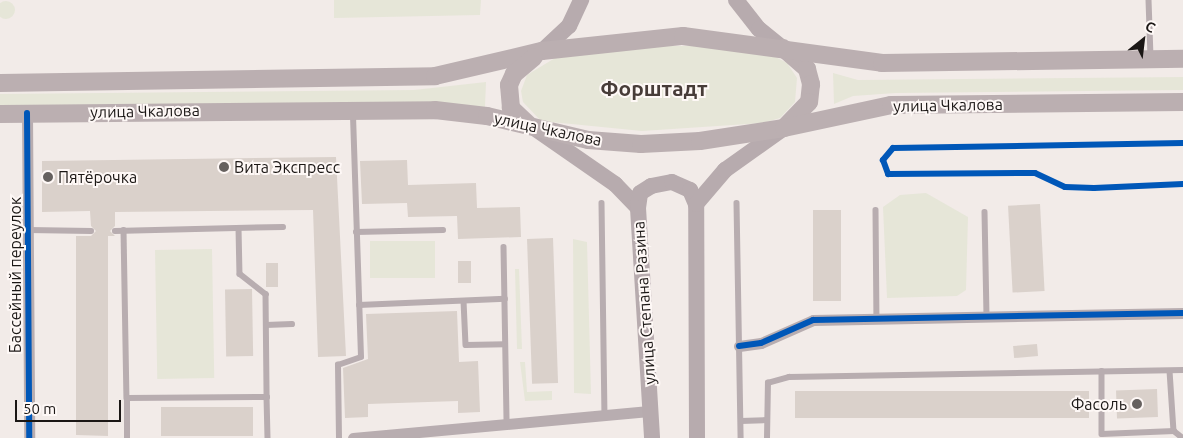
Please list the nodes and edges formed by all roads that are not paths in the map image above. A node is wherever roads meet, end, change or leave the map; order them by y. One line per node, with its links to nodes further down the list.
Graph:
1 (581, 0): 5 (main road)
2 (736, 0): 4 (main road)
3 (1149, 0): 6 (lane)
4 (780, 46): 5 (main road, улица Чкалова); 6 (main road, улица Чкалова); 13 (main road)
5 (542, 51): 8 (main road, улица Чкалова); 14 (main road)
6 (1151, 59): 7 (main road, улица Чкалова)
7 (1183, 59)
8 (0, 83)
9 (1183, 102): 13 (main road, улица Чкалова)
10 (353, 108): 11 (main road, улица Чкалова); 14 (main road, улица Чкалова); 28 (lane)
11 (27, 113): 12 (main road, улица Чкалова); 23 (street, Бассейный переулок)
12 (0, 114)
13 (784, 128): 14 (main road, улица Чкалова); 17 (main road)
14 (535, 129): 18 (main road, улица Степана Разина)
15 (602, 203): 46 (lane)
16 (737, 203): 39 (lane)
17 (696, 204): 18 (main road); 57 (main road)
18 (638, 208): 45 (main road, улица Степана Разина)
19 (876, 210): 35 (lane)
20 (985, 212): 34 (lane)
21 (283, 227): 22 (lane)
22 (239, 228): 26 (lane); 37 (lane)
23 (29, 230): 24 (lane); 51 (street, Бассейный переулок)
24 (91, 230)
25 (115, 230): 26 (lane)
26 (124, 230): 44 (lane)
27 (443, 230): 28 (lane)
28 (356, 232): 32 (lane)
29 (504, 247): 30 (lane)
30 (505, 299): 31 (lane); 38 (lane)
31 (464, 301): 32 (lane); 38 (lane)
32 (359, 305): 54 (lane)
33 (1183, 313): 34 (street)
34 (986, 315): 35 (street)
35 (877, 317): 39 (street)
36 (292, 324): 37 (lane)
37 (266, 325): 43 (lane)
38 (505, 344): 49 (lane)
39 (739, 346): 48 (lane)
40 (1183, 370): 42 (lane)
41 (1102, 371): 42 (lane); 47 (lane); 50 (lane)
42 (1170, 371): 50 (lane)
43 (267, 397): 44 (lane); 53 (lane)
44 (127, 398): 52 (lane)
45 (652, 411): 46 (street); 56 (main road, улица Степана Разина)
46 (605, 416): 49 (street)
47 (767, 420): 48 (lane); 59 (lane)
48 (741, 421): 58 (lane)
49 (507, 426): 55 (street)
50 (1174, 431): 60 (lane)
51 (28, 438)
52 (127, 438)
53 (268, 438)
54 (339, 438)
55 (353, 438)
56 (652, 438)
57 (697, 438)
58 (741, 438)
59 (766, 438)
60 (1182, 438)

